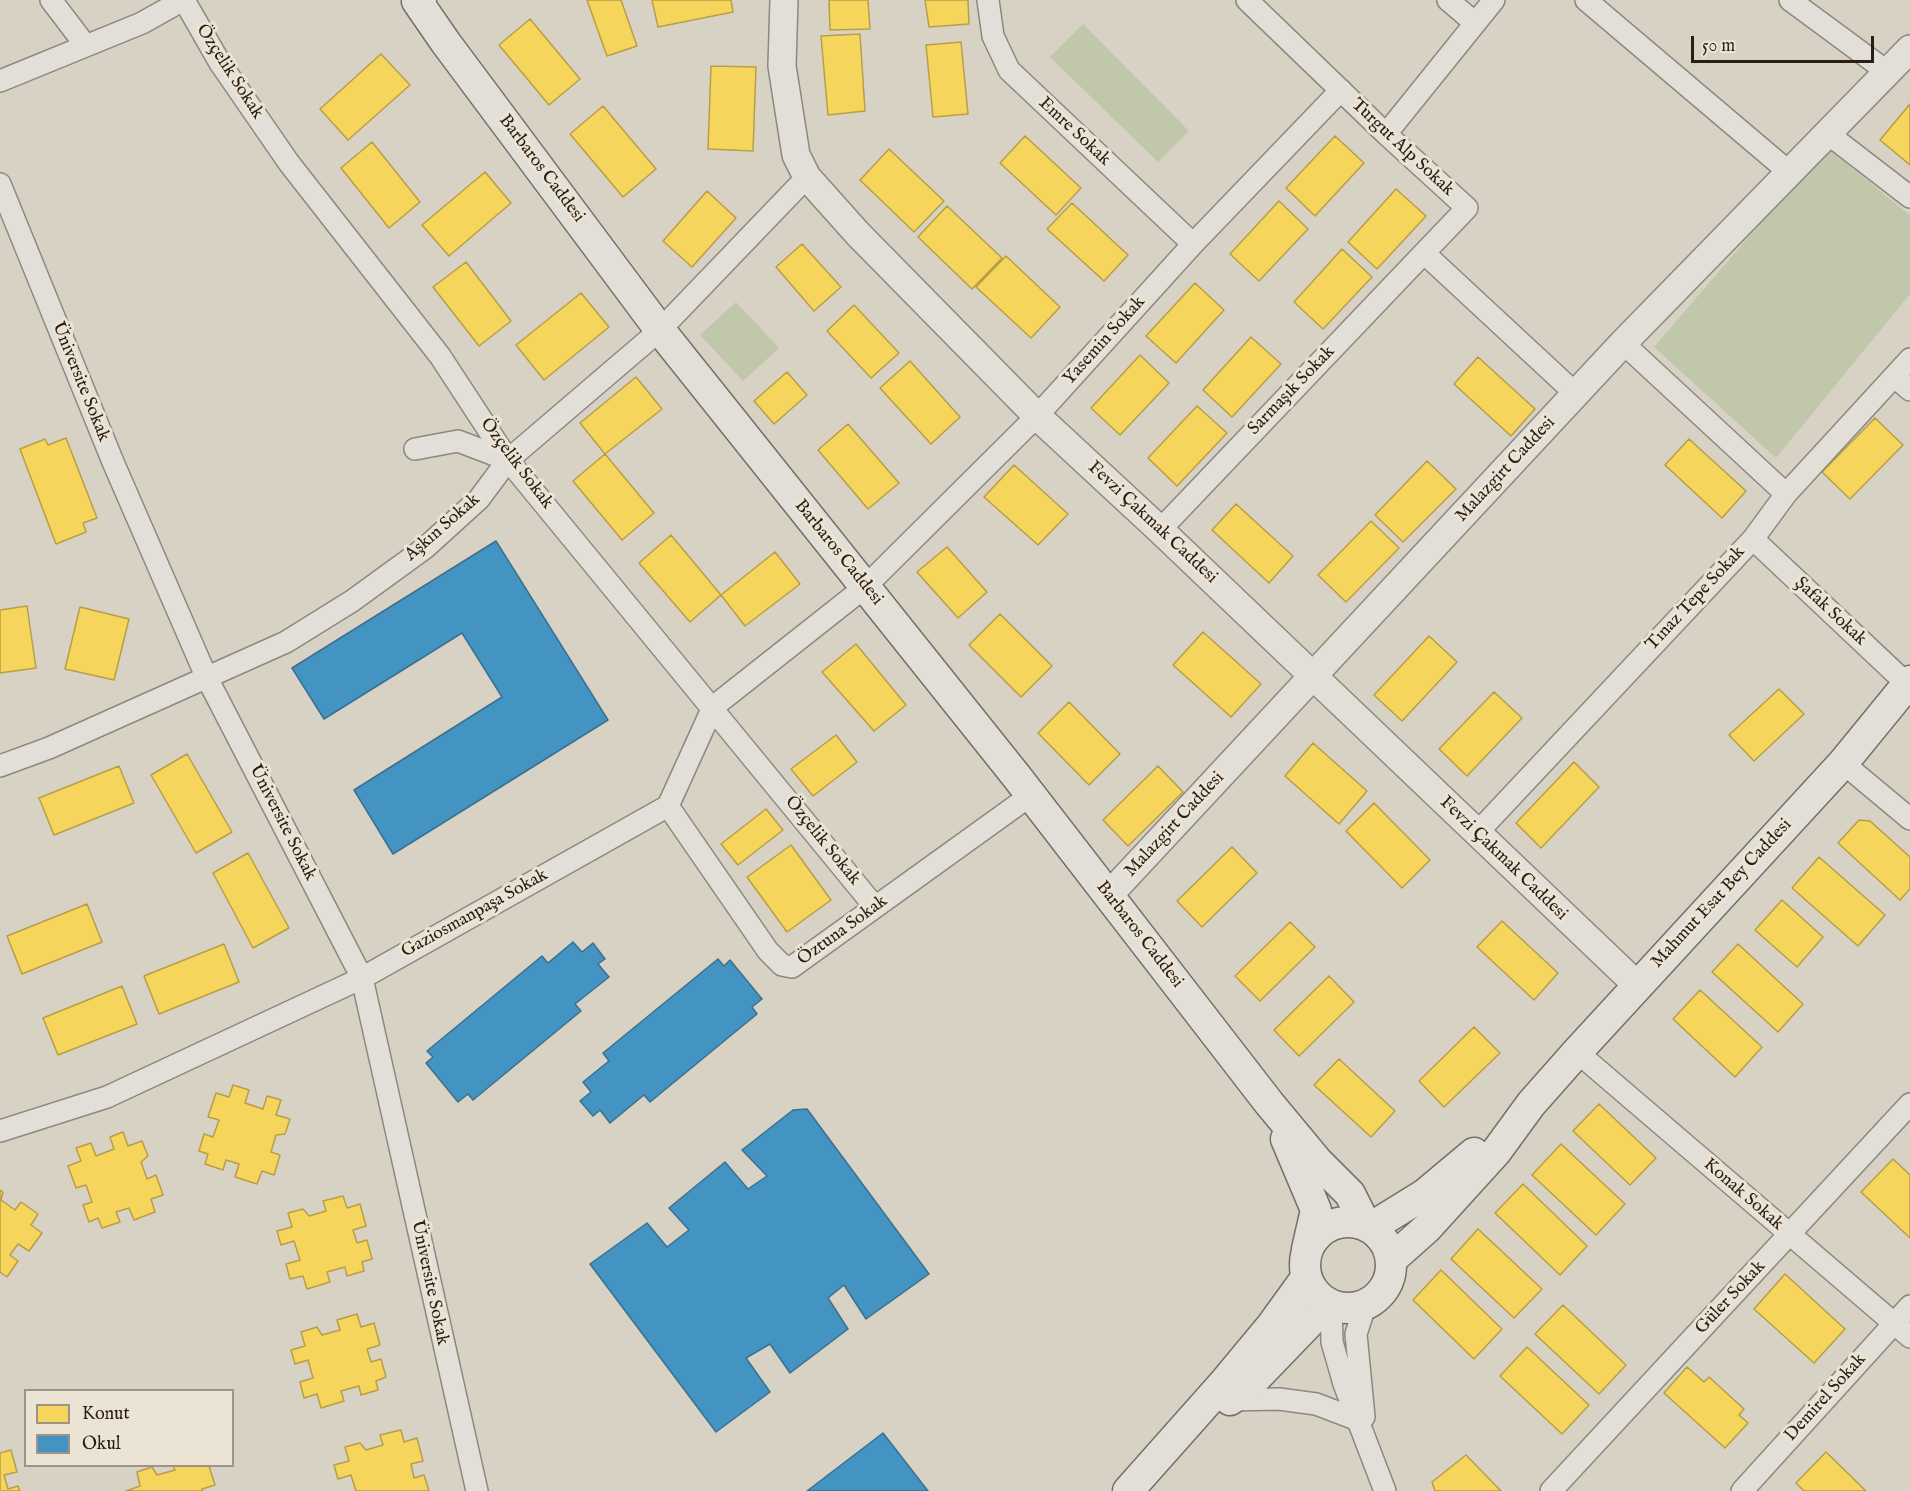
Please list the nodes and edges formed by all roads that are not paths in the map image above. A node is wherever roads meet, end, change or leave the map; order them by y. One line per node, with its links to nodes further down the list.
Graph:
1 (51, 0): 12 (street)
2 (184, 0): 12 (street); 32 (street, Özçelik Sokak)
3 (418, 0): 25 (main road, Barbaros Caddesi)
4 (784, 0): 20 (street, Fevzi Çakmak Caddesi)
5 (988, 0): 23 (street, Emre Sokak)
6 (1247, 0): 16 (street, Turgut Alp Sokak)
7 (1448, 0): 11 (street)
8 (1494, 0): 11 (street)
9 (1586, 0): 19 (street)
10 (1790, 0): 14 (street)
11 (1475, 23): 18 (street)
12 (86, 46): 15 (street)
13 (1910, 49): 14 (street, Malazgirt Caddesi)
14 (1888, 73): 17 (street, Malazgirt Caddesi)
15 (0, 81)
16 (1341, 90): 18 (street, Turgut Alp Sokak); 23 (street, Yasemin Sokak)
17 (1827, 133): 19 (street, Malazgirt Caddesi); 22 (street)
18 (1386, 135): 24 (street, Turgut Alp Sokak)
19 (1789, 172): 26 (street, Malazgirt Caddesi)
20 (807, 177): 25 (street, Aşkın Sokak); 30 (street, Fevzi Çakmak Caddesi)
21 (0, 184): 37 (street, Üniversite Sokak)
22 (1910, 197)
23 (1193, 244): 30 (street, Yasemin Sokak)
24 (1424, 253): 29 (street); 34 (street, Sarmaşık Sokak)
25 (660, 330): 32 (street, Aşkın Sokak); 36 (main road, Barbaros Caddesi)
26 (1623, 343): 29 (street, Malazgirt Caddesi); 33 (street)
27 (1910, 359): 28 (street, Tınaz Tepe Sokak)
28 (1902, 383): 33 (street, Tınaz Tepe Sokak)
29 (1577, 394): 38 (street, Malazgirt Caddesi)
30 (1037, 416): 34 (street, Fevzi Çakmak Caddesi); 36 (street, Yasemin Sokak)
31 (415, 449): 32 (street)
32 (508, 460): 37 (street, Aşkın Sokak); 40 (street, Özçelik Sokak)
33 (1786, 494): 35 (street, Tınaz Tepe Sokak)
34 (1160, 530): 38 (street, Fevzi Çakmak Caddesi)
35 (1753, 539): 39 (street, Şafak Sokak); 46 (street, Tınaz Tepe Sokak)
36 (865, 587): 40 (street); 43 (main road, Barbaros Caddesi)
37 (206, 676): 42 (street, Aşkın Sokak); 49 (street, Üniversite Sokak)
38 (1313, 676): 46 (street, Fevzi Çakmak Caddesi); 47 (street, Malazgirt Caddesi)
39 (1908, 682): 41 (main road, Mahmut Esat Bey Caddesi)
40 (713, 706): 44 (street); 48 (street, Özçelik Sokak)
41 (1843, 763): 45 (street); 50 (main road, Mahmut Esat Bey Caddesi)
42 (0, 766)
43 (1031, 795): 47 (main road, Barbaros Caddesi); 48 (street, Öztuna Sokak)
44 (668, 806): 48 (street, Öztuna Sokak); 49 (street, Gaziosmanpaşa Sokak)
45 (1910, 819)
46 (1476, 834): 50 (street, Fevzi Çakmak Caddesi)
47 (1108, 896): 52 (main road, Barbaros Caddesi)
48 (875, 907)
49 (362, 978): 55 (street, Gaziosmanpaşa Sokak); 68 (street, Üniversite Sokak)
50 (1636, 985): 51 (main road, Mahmut Esat Bey Caddesi)
51 (1577, 1052): 53 (main road, Mahmut Esat Bey Caddesi); 57 (street, Konak Sokak)
52 (1269, 1103): 56 (main road); 59 (main road)
53 (1531, 1104): 56 (main road); 58 (main road)
54 (1910, 1104): 57 (street, Güler Sokak)
55 (0, 1131)
56 (1368, 1227): 58 (main road); 59 (main road)
57 (1790, 1235): 63 (street, Konak Sokak); 71 (street, Güler Sokak)
58 (1391, 1260): 61 (main road)
59 (1306, 1264): 60 (main road); 67 (main road)
60 (1329, 1305): 61 (main road); 65 (main road); 66 (street)
61 (1365, 1305): 66 (street)
62 (1910, 1306): 63 (street, Demirel Sokak)
63 (1894, 1323): 64 (street, Konak Sokak); 72 (street, Demirel Sokak)
64 (1910, 1337)
65 (1230, 1400): 66 (street); 67 (main road)
66 (1362, 1428): 70 (street)
67 (1161, 1454): 69 (main road)
68 (477, 1491)
69 (1128, 1491)
70 (1385, 1491)
71 (1551, 1491)
72 (1742, 1491)

